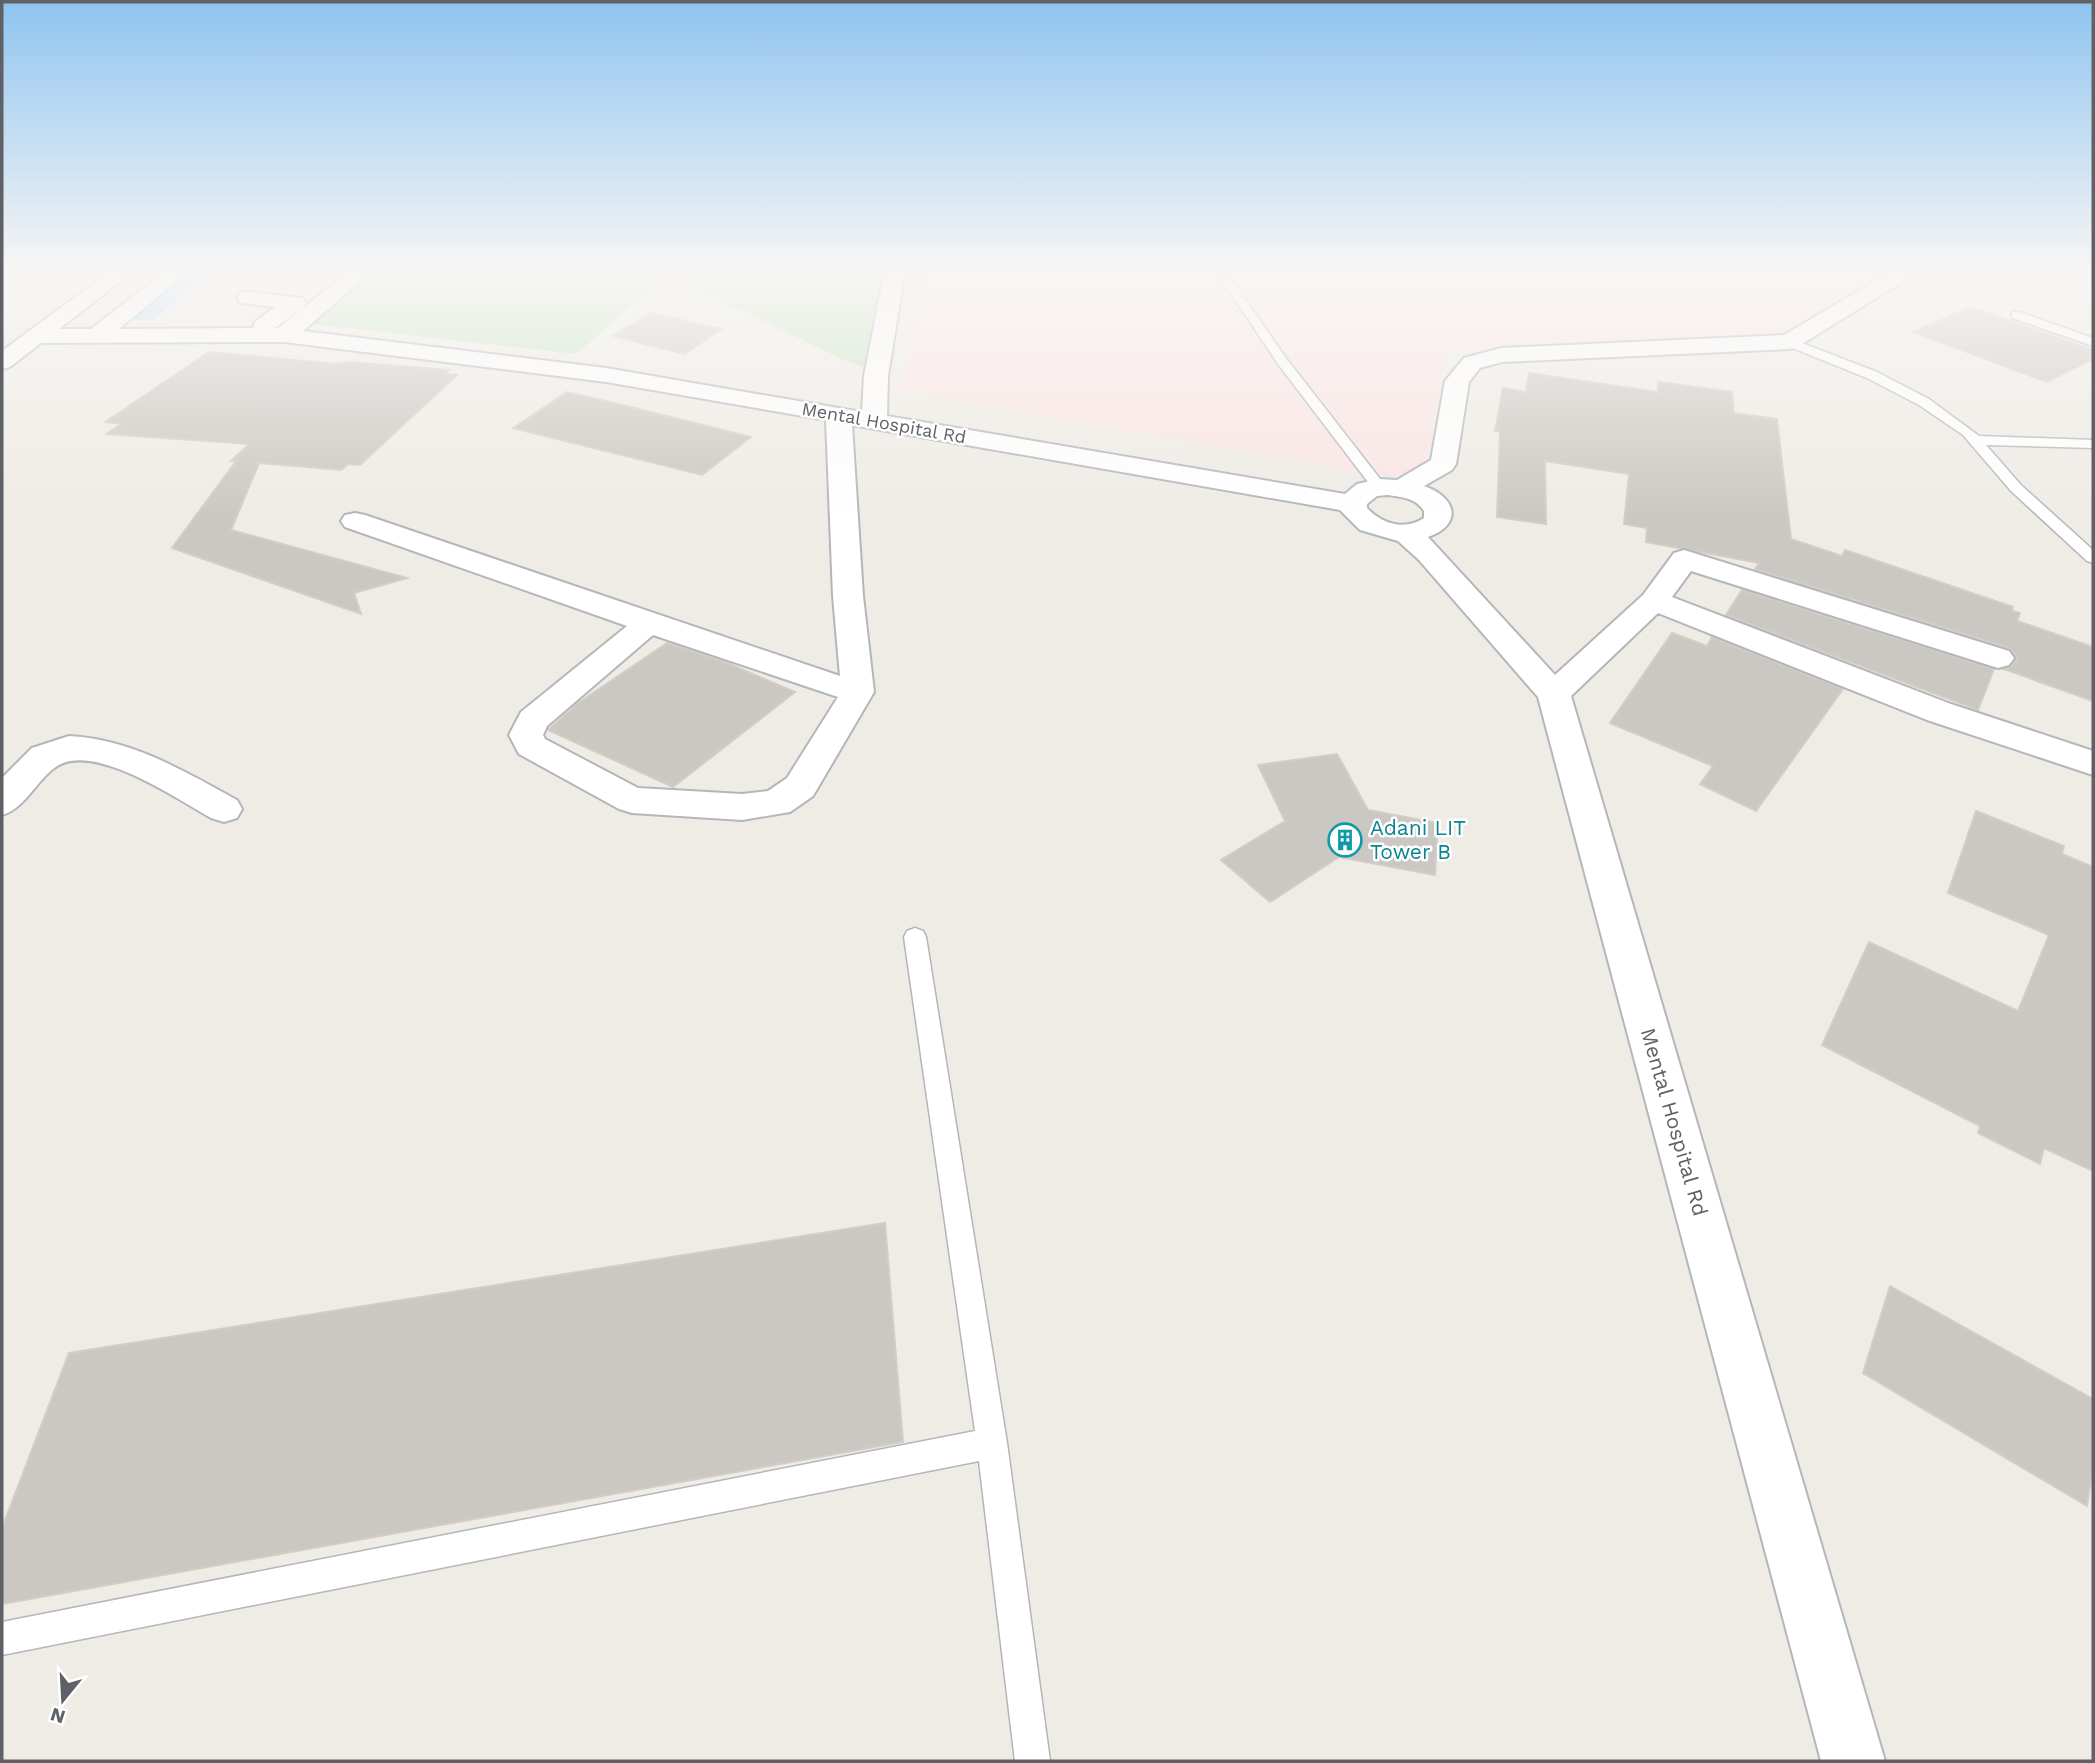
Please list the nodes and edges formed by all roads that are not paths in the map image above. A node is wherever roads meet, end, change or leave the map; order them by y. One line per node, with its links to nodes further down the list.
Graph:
1 (423, 352): 6 (street, Mental Hospital Rd)
2 (880, 352): 7 (street)
3 (1276, 352): 10 (lane)
4 (1561, 352): 10 (street)
5 (1815, 352): 8 (lane)
6 (837, 414): 7 (street, Mental Hospital Rd); 18 (street)
7 (874, 422): 11 (street, Mental Hospital Rd)
8 (1976, 440): 9 (lane); 14 (lane)
9 (2093, 444)
10 (1390, 488): 11 (street); 13 (street)
11 (1353, 504): 13 (street)
12 (355, 521): 16 (street)
13 (1406, 533): 19 (street, Mental Hospital Rd)
14 (2093, 558)
15 (1654, 601): 17 (street); 19 (street); 20 (street)
16 (649, 623): 18 (street); 18 (street)
17 (1998, 659)
18 (858, 692)
19 (1554, 694): 27 (street, Mental Hospital Rd)
20 (2093, 763)
21 (2, 802): 22 (street)
22 (224, 809)
23 (915, 937): 24 (lane)
24 (992, 1443): 25 (lane); 26 (lane)
25 (2, 1639)
26 (1034, 1761)
27 (1853, 1761)

